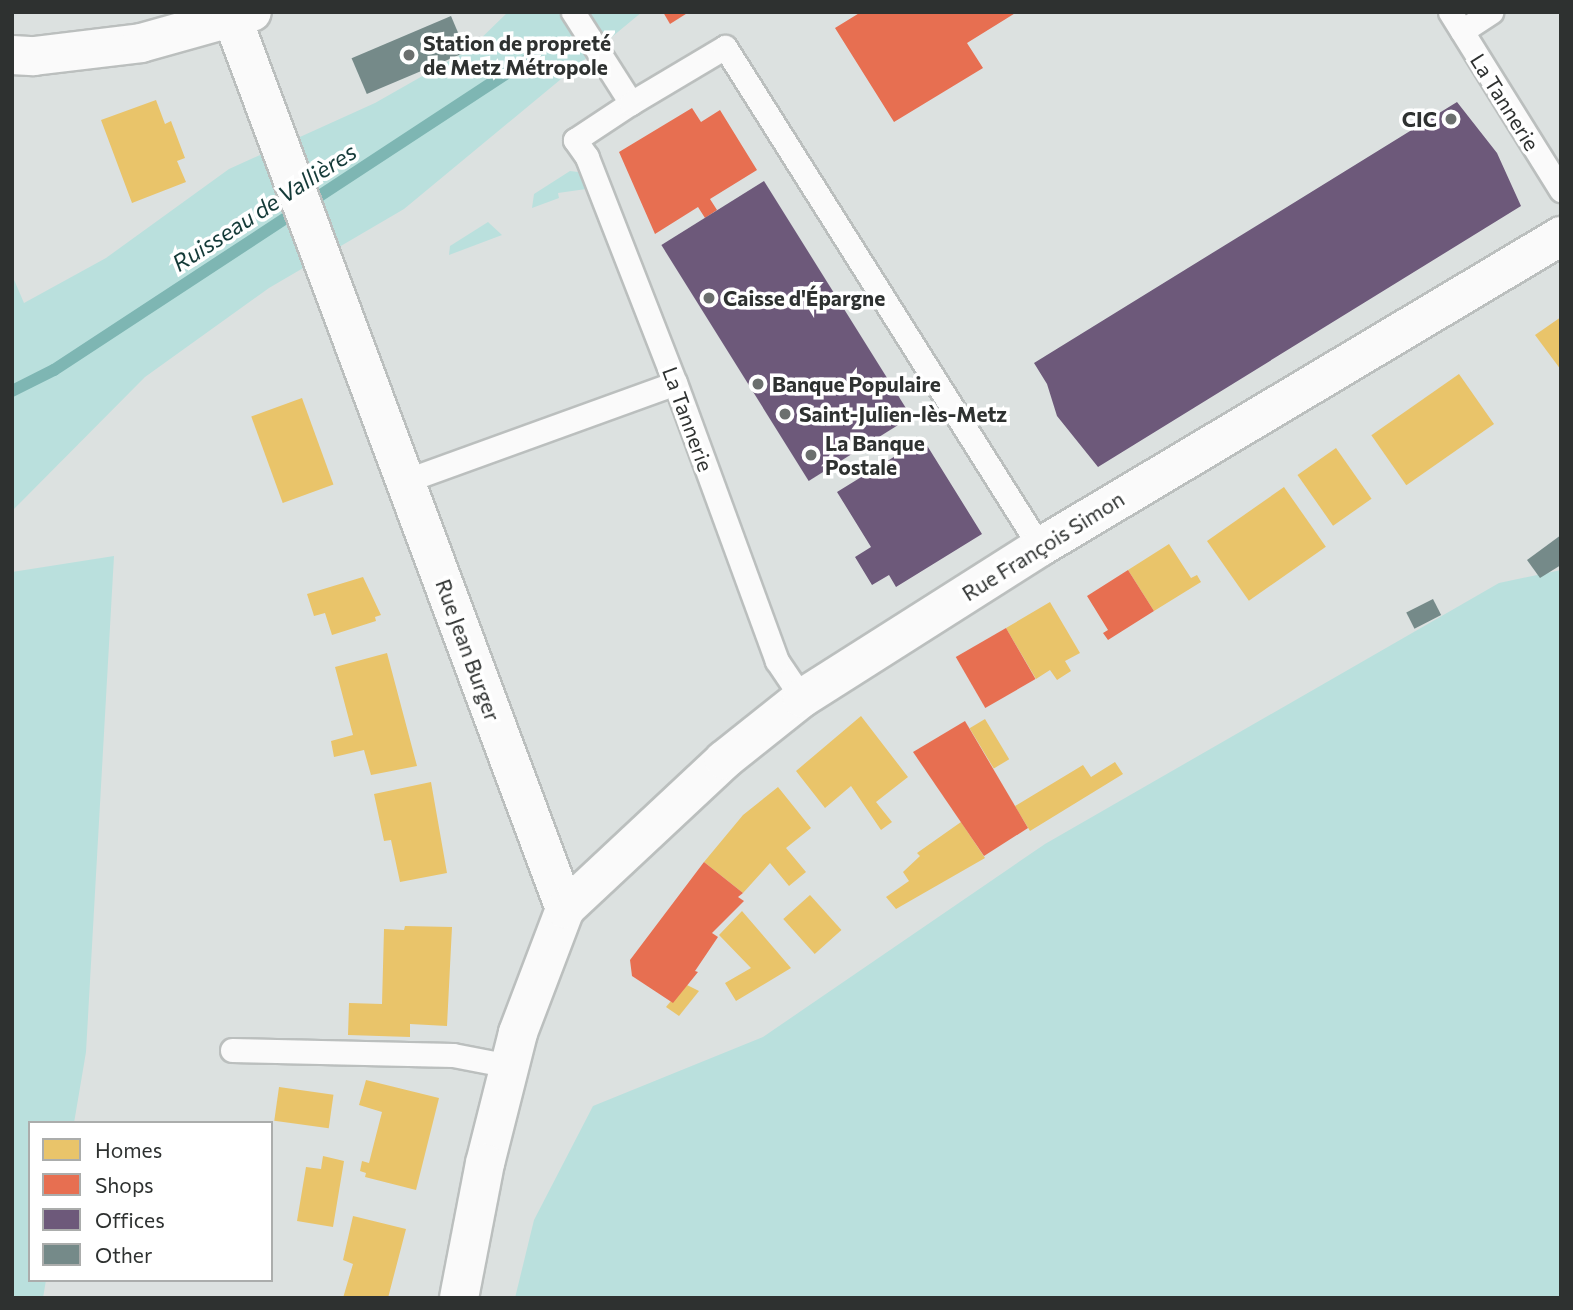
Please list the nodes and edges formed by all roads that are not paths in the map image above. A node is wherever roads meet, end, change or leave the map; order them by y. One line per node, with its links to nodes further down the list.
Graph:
1 (573, 12): 6 (lane)
2 (1491, 12): 4 (lane)
3 (238, 15): 5 (main road); 10 (main road, Rue Jean Burger)
4 (1456, 22): 7 (lane, La Tannerie)
5 (12, 55)
6 (631, 103): 9 (lane, La Tannerie); 11 (lane)
7 (1561, 190)
8 (1561, 236): 11 (main road, Rue François Simon)
9 (675, 383): 10 (lane); 12 (lane, La Tannerie)
10 (405, 481): 13 (main road, Rue Jean Burger)
11 (1040, 547): 12 (main road, Rue François Simon)
12 (802, 698): 13 (main road, Rue François Simon)
13 (565, 909): 15 (main road)
14 (232, 1050): 15 (lane)
15 (510, 1066): 16 (main road)
16 (459, 1298)

